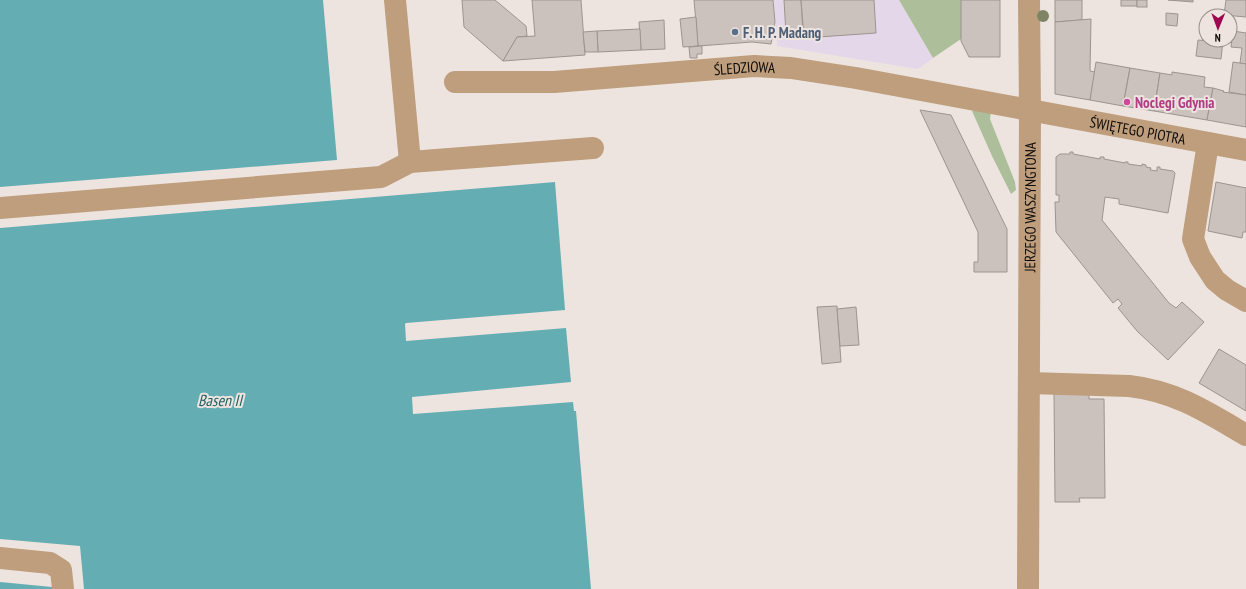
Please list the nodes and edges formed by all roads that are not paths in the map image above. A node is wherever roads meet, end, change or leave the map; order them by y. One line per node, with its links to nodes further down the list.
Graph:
1 (395, 0): 8 (street)
2 (1029, 0): 4 (street, JERZEGO WASZYNGTONA)
3 (456, 82): 4 (street, ŚLEDZIOWA)
4 (1030, 111): 5 (street, ŚWIĘTEGO PIOTRA); 11 (street, JERZEGO WASZYNGTONA)
5 (1208, 143): 7 (street, ŚWIĘTEGO PIOTRA); 10 (street)
6 (593, 148): 8 (street)
7 (1246, 150)
8 (410, 162): 9 (street)
9 (0, 208)
10 (1246, 301)
11 (1029, 383): 12 (street); 15 (street, JERZEGO WASZYNGTONA)
12 (1246, 435)
13 (0, 558): 14 (street)
14 (63, 589)
15 (1028, 589)

